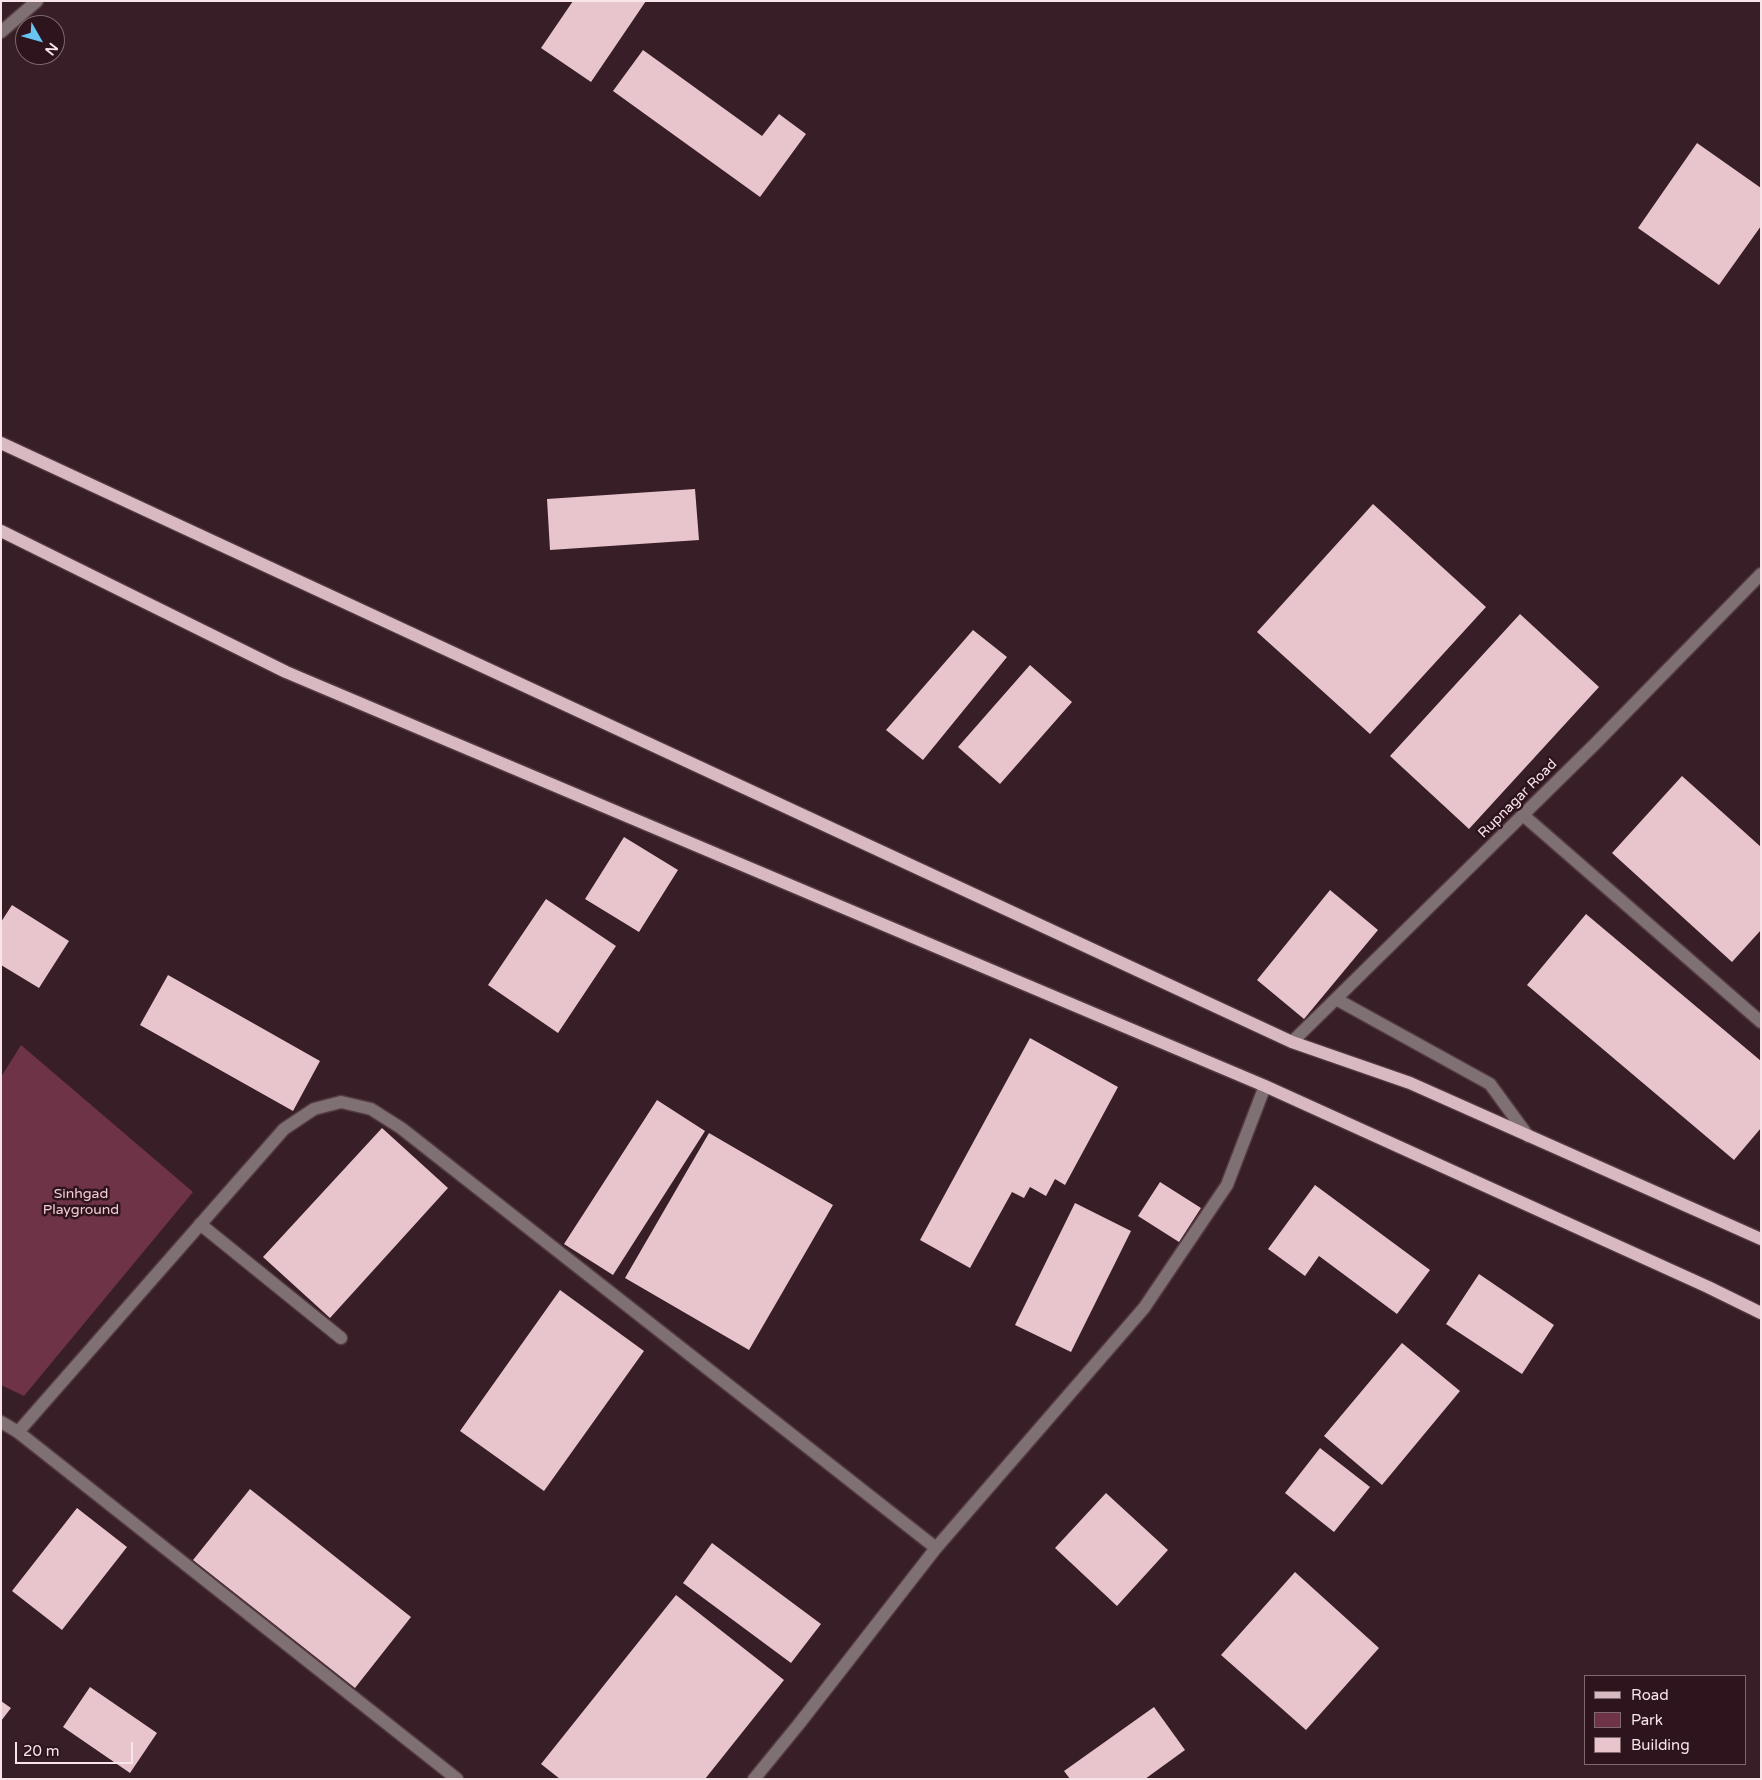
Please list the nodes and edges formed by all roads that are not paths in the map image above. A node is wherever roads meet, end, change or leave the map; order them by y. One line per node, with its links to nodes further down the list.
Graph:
1 (37, 1): 2 (street)
2 (1, 32)
3 (1, 443): 9 (main road)
4 (1, 531): 10 (main road)
5 (1761, 574): 6 (street, Rupnagar Road)
6 (1523, 816): 7 (street, Rupnagar Road); 8 (street)
7 (1336, 999): 9 (street, Rupnagar Road); 11 (street)
8 (1761, 1022)
9 (1292, 1042): 11 (main road)
10 (1265, 1086): 14 (main road); 18 (street)
11 (1528, 1136): 13 (main road)
12 (200, 1224): 15 (street); 17 (street); 18 (street)
13 (1761, 1239)
14 (1761, 1313)
15 (341, 1338)
16 (1, 1422): 17 (street)
17 (18, 1432): 19 (street)
18 (936, 1548): 20 (street)
19 (457, 1779)
20 (754, 1779)

